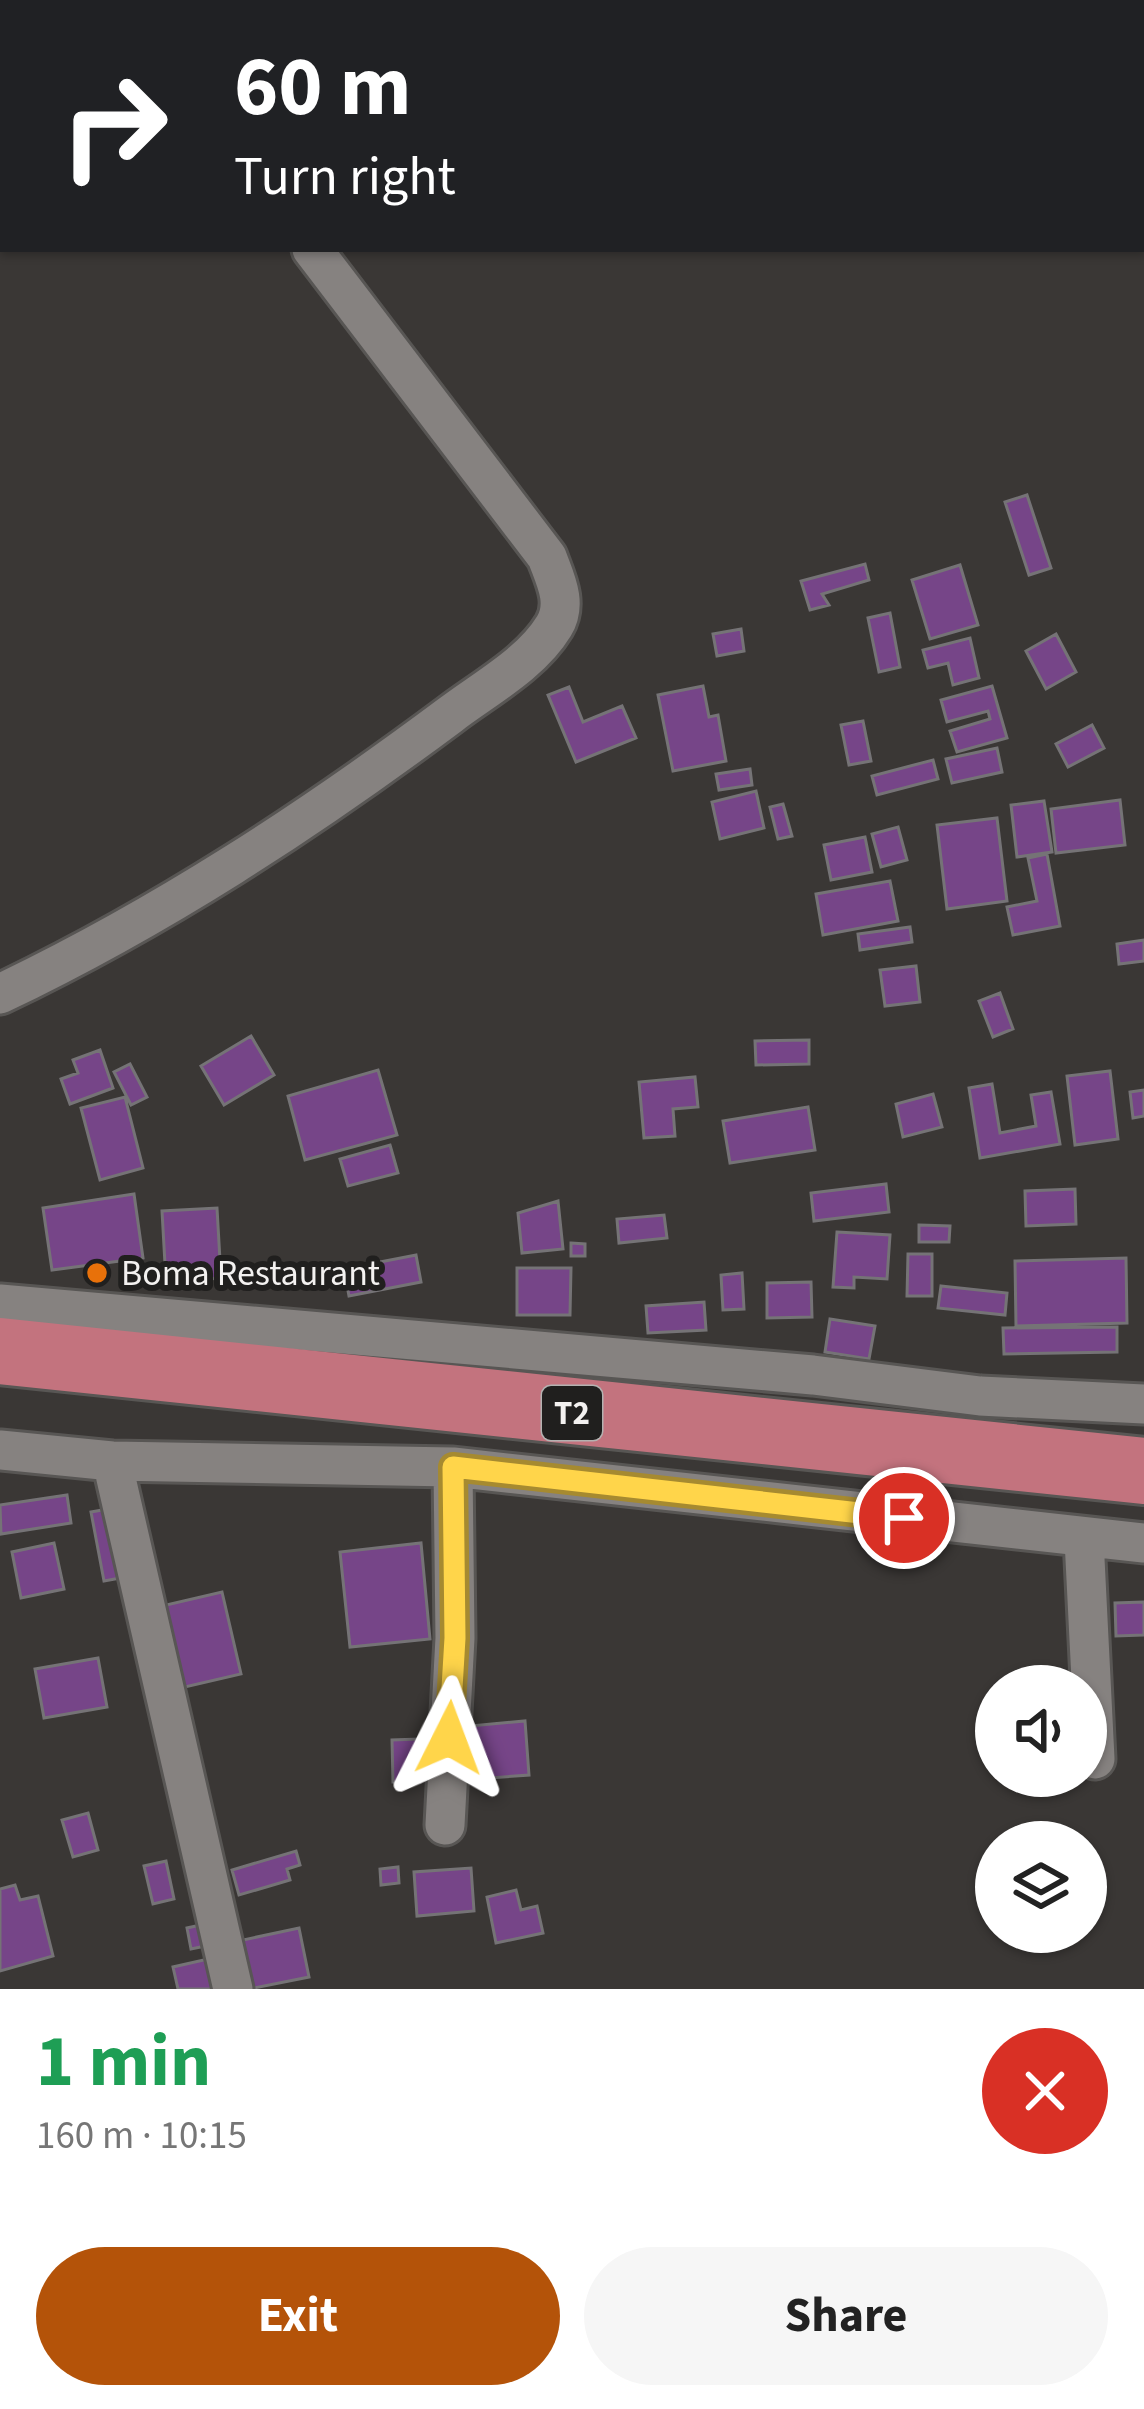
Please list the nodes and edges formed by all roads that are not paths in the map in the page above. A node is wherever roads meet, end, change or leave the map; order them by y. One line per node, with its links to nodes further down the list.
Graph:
1 (313, 252): 2 (street)
2 (0, 994)
3 (0, 1304): 5 (street)
4 (0, 1352): 9 (highway, T2)
5 (1144, 1404)
6 (0, 1450): 7 (street)
7 (112, 1461): 8 (street); 14 (street)
8 (453, 1467): 10 (street); 13 (street)
9 (1144, 1471)
10 (1084, 1539): 11 (street); 12 (street)
11 (1144, 1543)
12 (1090, 1665)
13 (445, 1825)
14 (233, 1989)

